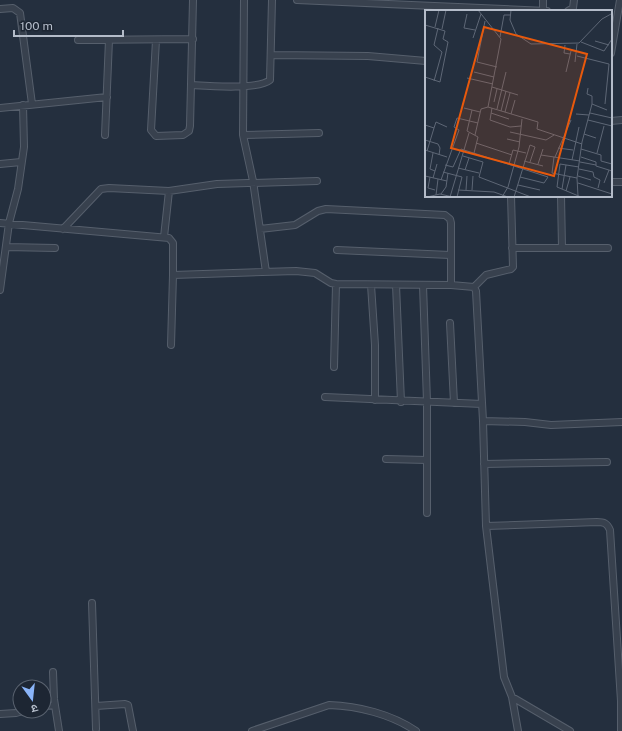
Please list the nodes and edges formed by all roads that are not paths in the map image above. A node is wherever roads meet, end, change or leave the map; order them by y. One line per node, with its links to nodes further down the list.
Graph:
1 (193, 0): 10 (street)
2 (244, 0): 18 (street)
3 (272, 0): 15 (street)
4 (297, 0): 8 (street)
5 (574, 0): 9 (street)
6 (620, 0): 14 (street)
7 (0, 9): 20 (street)
8 (488, 10)
9 (570, 10)
10 (192, 39): 13 (street); 17 (street)
11 (78, 40): 12 (street)
12 (109, 40): 13 (street); 19 (street)
13 (156, 40): 17 (street)
14 (612, 47)
15 (272, 55): 16 (street); 18 (street)
16 (425, 60)
17 (192, 85): 18 (street)
18 (242, 86): 27 (street)
19 (107, 96): 20 (street); 26 (street)
20 (32, 104): 21 (street)
21 (23, 105): 22 (street); 28 (street)
22 (0, 108)
23 (622, 120): 24 (street)
24 (612, 121)
25 (319, 133): 27 (street)
26 (105, 135)
27 (243, 135): 30 (street)
28 (21, 162): 29 (street); 36 (street)
29 (0, 164)
30 (253, 181): 31 (street); 32 (street); 38 (street)
31 (316, 181)
32 (169, 191): 37 (street); 39 (street)
33 (511, 197): 42 (street)
34 (561, 197): 43 (street)
35 (0, 223): 36 (street)
36 (9, 223): 37 (street); 40 (street)
37 (63, 229): 39 (street)
38 (260, 229): 46 (street); 47 (street)
39 (164, 237): 48 (street)
40 (6, 247): 41 (street); 55 (street)
41 (55, 248)
42 (512, 248): 43 (street); 54 (street)
43 (562, 248): 44 (street)
44 (608, 248)
45 (337, 250): 46 (street)
46 (450, 255): 53 (street)
47 (266, 272): 48 (street); 49 (street)
48 (174, 275): 57 (street)
49 (336, 284): 50 (street); 58 (street)
50 (371, 285): 51 (street); 60 (street)
51 (396, 285): 52 (street); 61 (street)
52 (423, 285): 53 (street); 62 (street)
53 (451, 285): 54 (street)
54 (474, 287): 64 (street)
55 (0, 290)
56 (450, 323): 63 (street)
57 (171, 345)
58 (334, 367)
59 (325, 398): 60 (street)
60 (375, 400): 61 (street)
61 (401, 402): 62 (street)
62 (427, 402): 63 (street); 68 (street)
63 (454, 403): 64 (street)
64 (482, 404): 65 (street)
65 (483, 421): 66 (street); 70 (street)
66 (622, 422)
67 (386, 459): 68 (street)
68 (427, 460): 71 (street)
69 (607, 462): 70 (street)
70 (484, 464): 72 (street)
71 (427, 513)
72 (486, 526): 75 (street); 88 (street)
73 (92, 603): 78 (street)
74 (53, 672): 77 (street)
75 (512, 697): 86 (street); 87 (street)
76 (52, 705): 77 (street)
77 (55, 705): 82 (street)
78 (96, 706): 81 (street); 83 (street)
79 (12, 712): 80 (street)
80 (0, 714)
81 (96, 729)
82 (59, 731)
83 (133, 731)
84 (252, 731): 85 (street)
85 (416, 731)
86 (518, 731)
87 (570, 731)
88 (621, 731)

